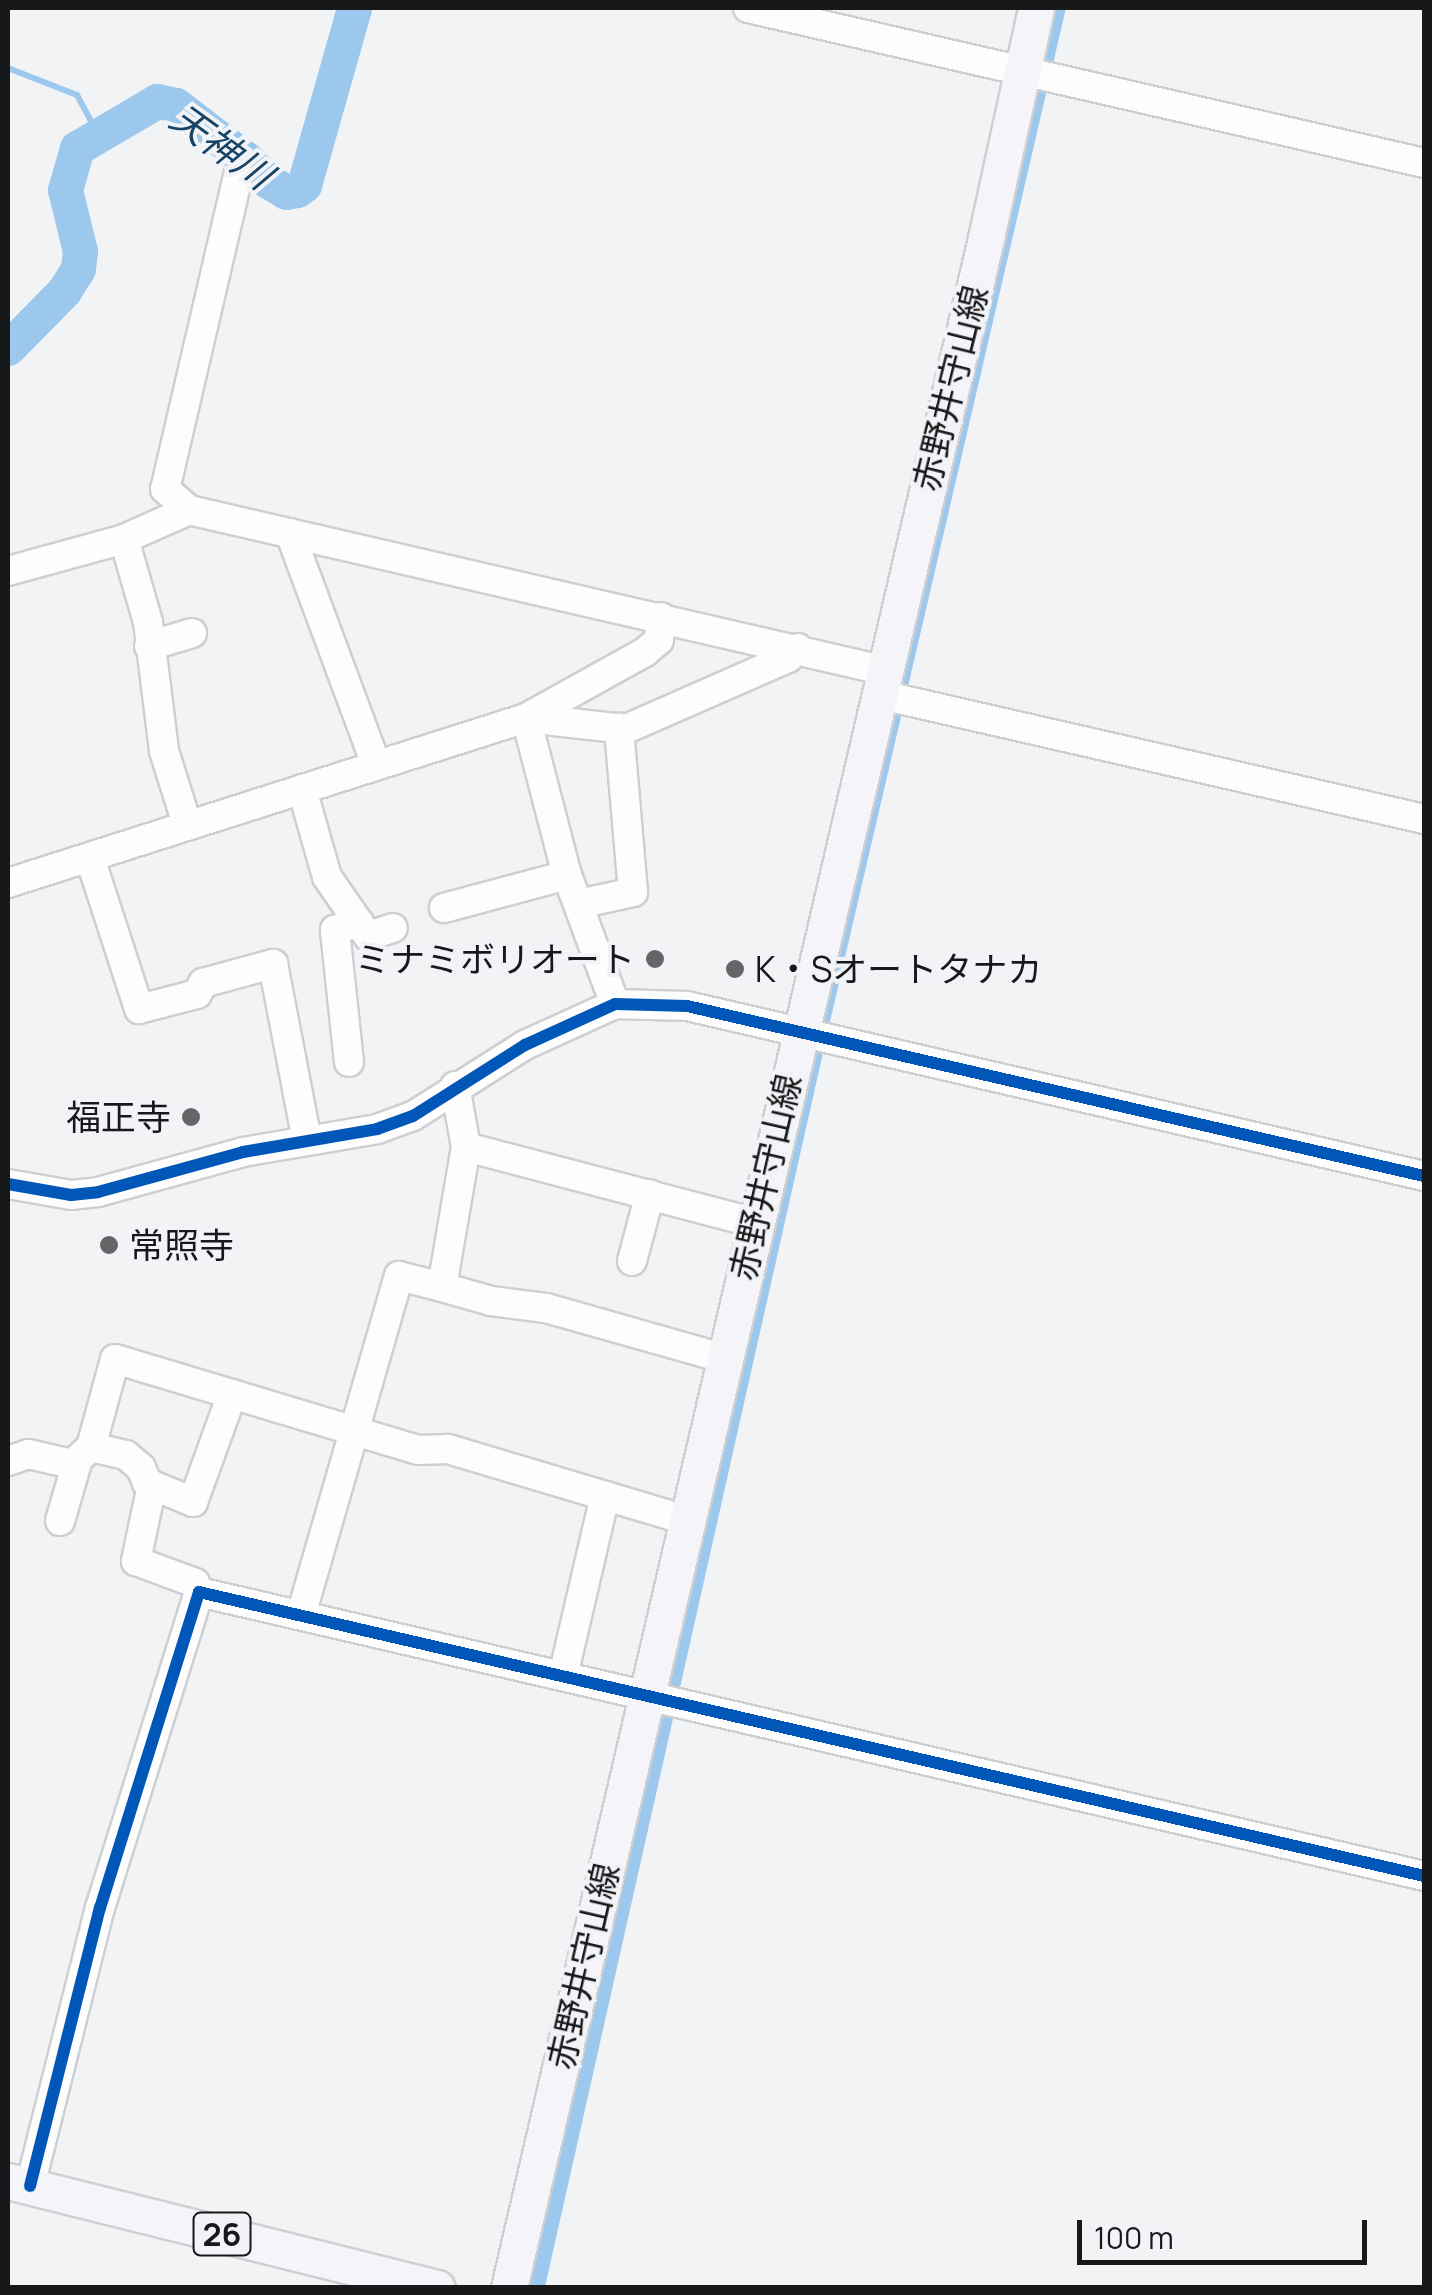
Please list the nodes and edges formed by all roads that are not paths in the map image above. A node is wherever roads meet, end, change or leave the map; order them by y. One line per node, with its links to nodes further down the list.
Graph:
1 (748, 8): 3 (street)
2 (1036, 8): 3 (main road, 赤野井守山線)
3 (1021, 71): 4 (street); 14 (main road, 赤野井守山線)
4 (1424, 163)
5 (238, 176): 6 (street)
6 (189, 510): 7 (street); 8 (street)
7 (290, 533): 10 (street); 17 (street)
8 (124, 540): 9 (street); 12 (street)
9 (8, 571)
10 (661, 617): 13 (street); 15 (street)
11 (192, 633): 12 (street)
12 (149, 646): 20 (street)
13 (798, 648): 14 (street); 16 (street)
14 (880, 682): 19 (street); 29 (main road, 赤野井守山線)
15 (526, 718): 16 (street); 17 (street); 22 (street)
16 (619, 728): 24 (street)
17 (376, 764): 18 (street)
18 (302, 789): 20 (street); 26 (street)
19 (1424, 819)
20 (188, 824): 21 (street)
21 (90, 858): 23 (street); 32 (street)
22 (567, 875): 24 (street); 25 (street)
23 (8, 883)
24 (579, 904): 28 (street)
25 (444, 908)
26 (359, 922): 27 (street); 30 (street)
27 (393, 928)
28 (615, 1004): 29 (street); 31 (street)
29 (799, 1030): 34 (street); 37 (main road, 赤野井守山線)
30 (349, 1062)
31 (455, 1086): 32 (street); 33 (street)
32 (307, 1141): 35 (street)
33 (466, 1147): 36 (street); 39 (street)
34 (1424, 1176)
35 (8, 1184)
36 (650, 1194): 37 (street); 38 (street)
37 (756, 1223): 40 (main road, 赤野井守山線)
38 (632, 1261)
39 (442, 1286): 40 (street); 42 (street)
40 (724, 1358): 47 (main road, 赤野井守山線)
41 (232, 1394): 42 (street); 43 (street); 45 (street)
42 (354, 1430): 46 (street); 50 (street)
43 (83, 1456): 44 (street); 45 (street); 48 (street)
44 (8, 1461)
45 (152, 1485): 49 (street)
46 (605, 1496): 47 (street); 51 (street)
47 (686, 1520): 52 (main road, 赤野井守山線)
48 (60, 1521)
49 (199, 1592): 50 (street); 54 (street)
50 (300, 1614): 51 (street)
51 (563, 1676): 52 (street)
52 (645, 1696): 53 (street); 56 (main road, 赤野井守山線)
53 (1424, 1876)
54 (19, 2184): 55 (main road, 26)
55 (437, 2288)
56 (509, 2288)

